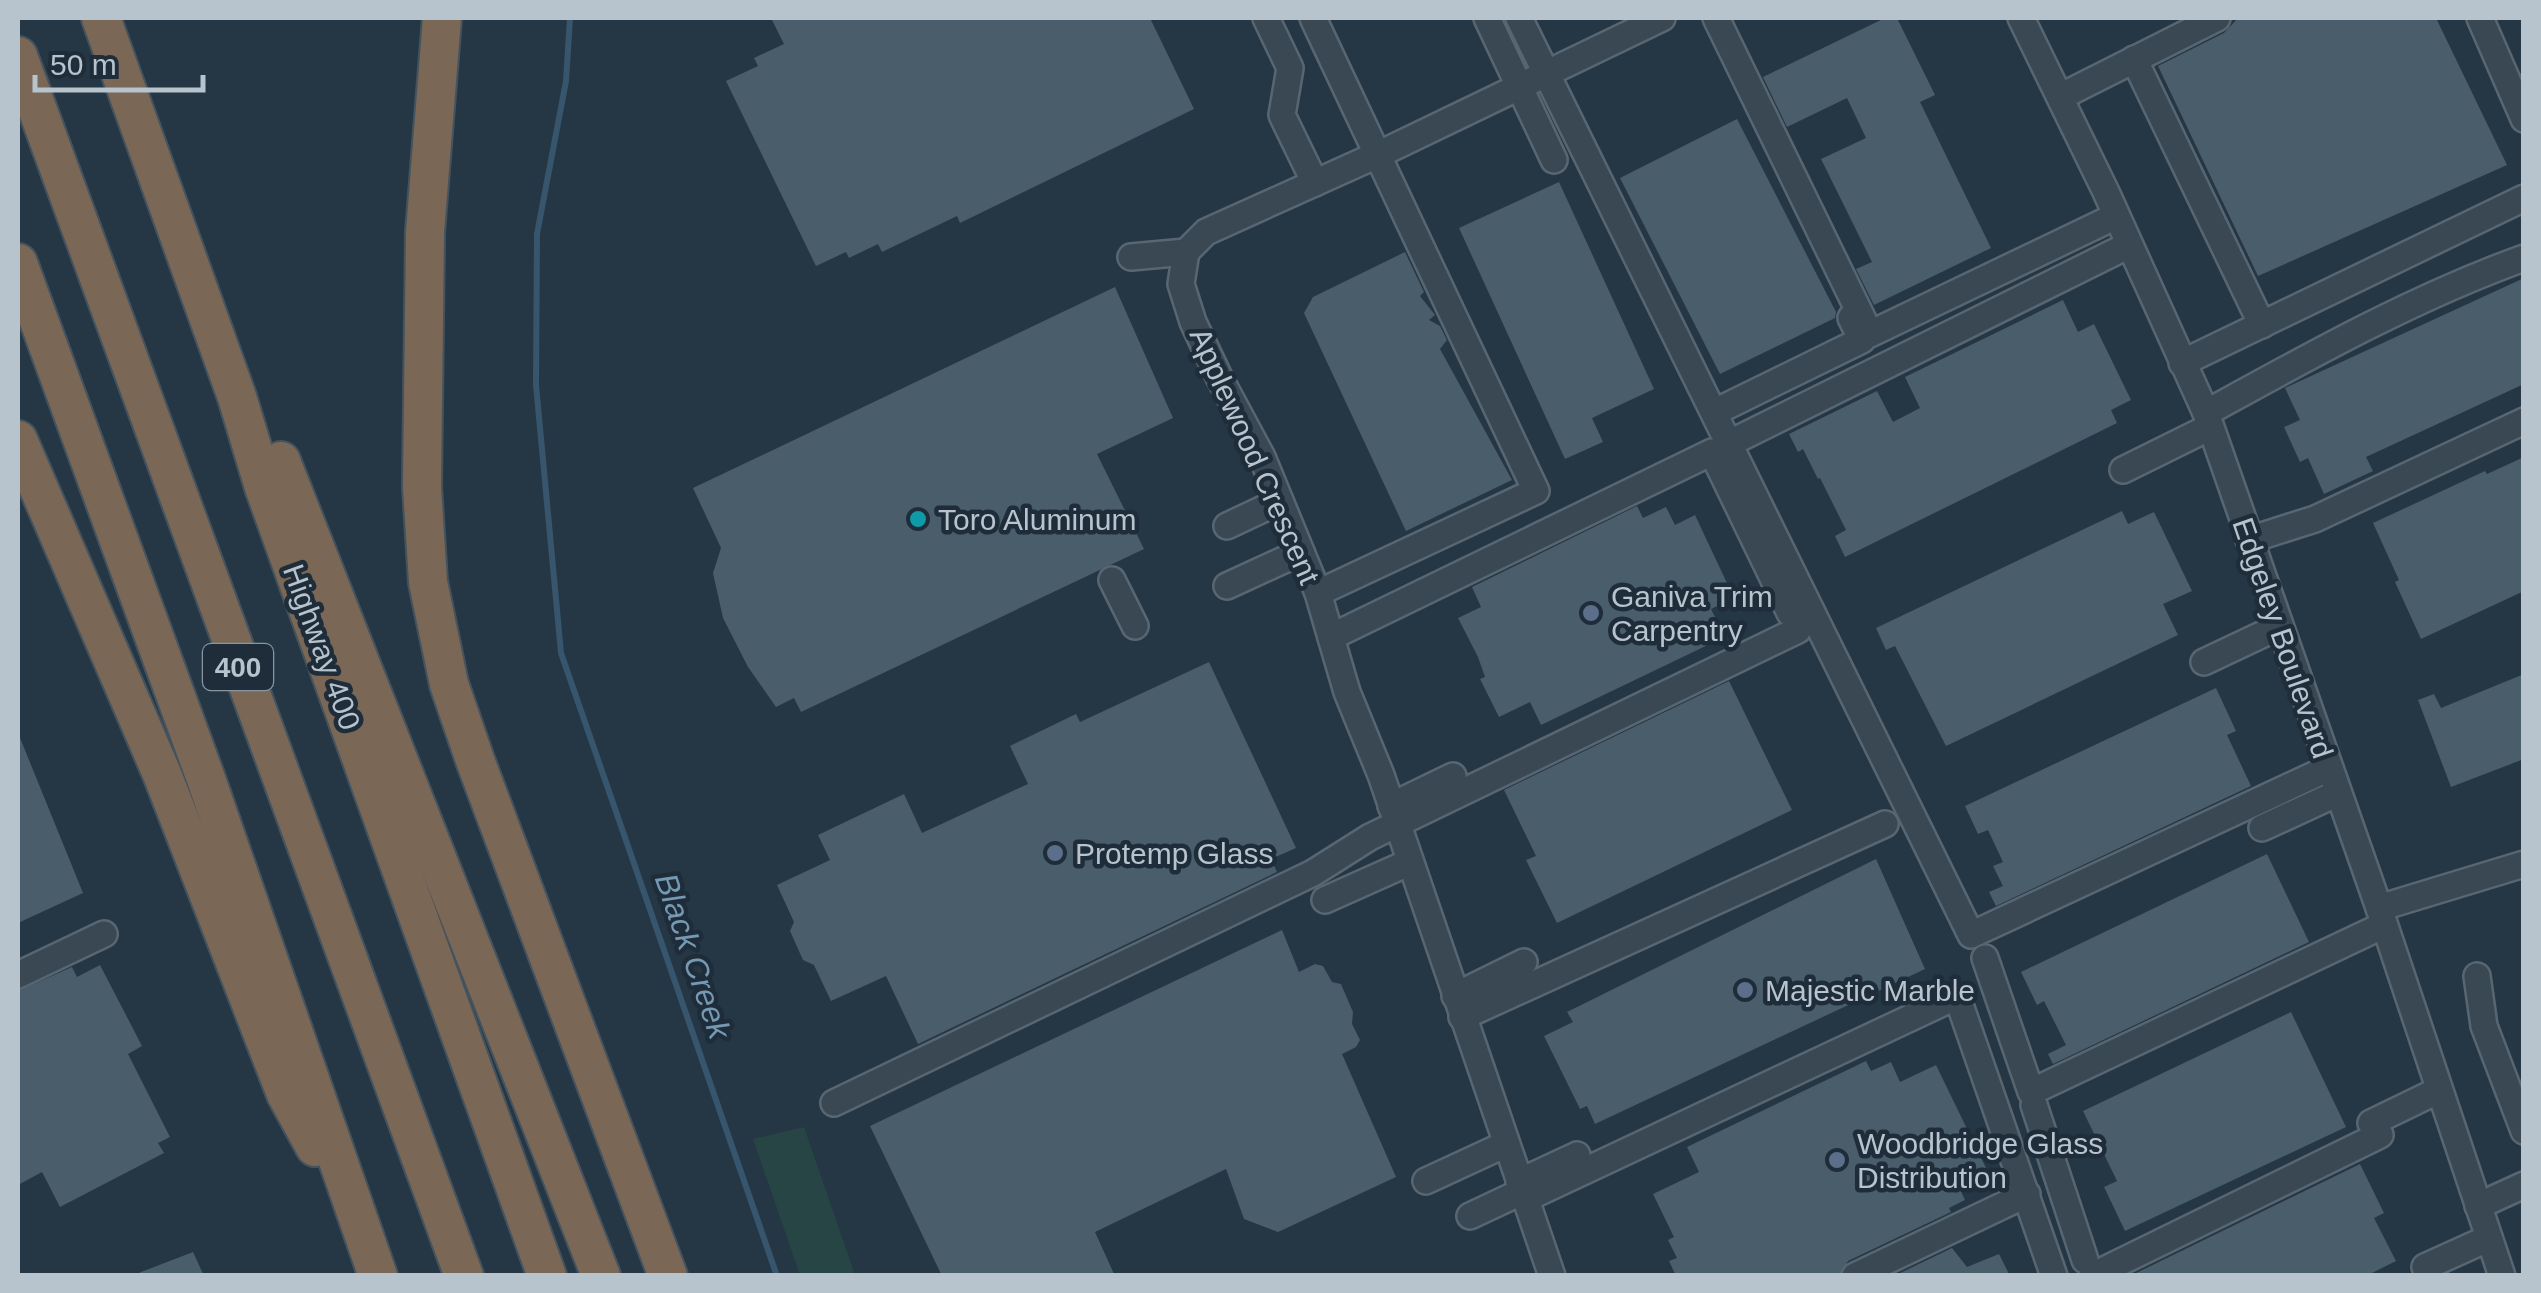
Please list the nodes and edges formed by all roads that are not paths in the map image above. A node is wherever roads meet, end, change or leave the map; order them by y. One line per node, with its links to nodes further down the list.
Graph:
1 (102, 18): 31 (highway, Highway 400 / 400)
2 (442, 18): 89 (highway)
3 (1266, 18): 21 (street)
4 (1313, 18): 19 (street)
5 (1486, 18): 16 (street)
6 (1519, 18): 15 (street)
7 (1662, 18): 15 (street)
8 (1703, 18): 32 (street)
9 (1716, 18): 23 (street)
10 (2022, 18): 17 (street, Edgeley Boulevard)
11 (2217, 18): 14 (street)
12 (2480, 18): 18 (street)
13 (18, 56): 86 (highway, 400)
14 (2134, 58): 17 (street); 29 (street)
15 (1546, 74): 16 (street); 32 (street)
16 (1519, 86): 19 (street); 20 (street)
17 (2060, 97): 23 (street, Edgeley Boulevard)
18 (2524, 119)
19 (1378, 154): 21 (street); 44 (street)
20 (1554, 160)
21 (1315, 183): 25 (street)
22 (2524, 198): 29 (street)
23 (2116, 216): 24 (street, Edgeley Boulevard)
24 (2129, 245): 30 (street, Edgeley Boulevard); 36 (street)
25 (1186, 252): 26 (street); 38 (street, Applewood Crescent)
26 (1132, 256)
27 (2524, 258): 33 (street)
28 (18, 262): 81 (highway)
29 (2262, 325): 30 (street)
30 (2182, 363): 33 (street, Edgeley Boulevard)
31 (237, 397): 87 (highway, Highway 400 / 400); 88 (highway)
32 (1715, 412): 36 (street)
33 (2208, 420): 37 (street); 40 (street, Edgeley Boulevard)
34 (2524, 422): 40 (street)
35 (18, 440): 81 (highway)
36 (1730, 442): 49 (street)
37 (2123, 470)
38 (1280, 501): 39 (street); 41 (street, Applewood Crescent)
39 (1227, 526)
40 (2249, 540): 46 (street, Edgeley Boulevard)
41 (1301, 552): 43 (street); 44 (street, Applewood Crescent)
42 (1112, 580): 45 (street)
43 (1227, 586)
44 (1318, 594): 47 (street, Applewood Crescent)
45 (1136, 626)
46 (2278, 628): 48 (street); 49 (street, Edgeley Boulevard)
47 (1331, 636): 52 (street, Applewood Crescent); 52 (street)
48 (2204, 662)
49 (2329, 768): 51 (street, Edgeley Boulevard)
50 (1453, 776): 52 (street)
51 (2338, 793): 54 (street); 60 (street, Edgeley Boulevard)
52 (1394, 815): 55 (street); 56 (street, Applewood Crescent)
53 (1885, 824): 67 (street)
54 (2262, 828)
55 (1345, 852): 58 (street); 69 (street)
56 (1410, 862): 58 (street); 67 (street, Applewood Crescent)
57 (2524, 864): 60 (street)
58 (1359, 884): 59 (street)
59 (1325, 900)
60 (2384, 923): 62 (street); 66 (street); 68 (street, Edgeley Boulevard)
61 (104, 934): 64 (street)
62 (1985, 958)
63 (1524, 962): 67 (street)
64 (18, 975)
65 (2477, 976): 71 (street)
66 (2302, 977)
67 (1458, 1006): 72 (street, Applewood Crescent)
68 (2439, 1090): 78 (street, Edgeley Boulevard); 83 (street)
69 (834, 1103)
70 (2034, 1104): 83 (street)
71 (2524, 1132)
72 (1506, 1144): 74 (street); 76 (street, Applewood Crescent)
73 (1577, 1155): 76 (street)
74 (1426, 1182)
75 (2524, 1185): 78 (street)
76 (1522, 1191): 77 (street); 79 (street); 90 (street, Applewood Crescent)
77 (2027, 1194): 91 (street); 92 (street)
78 (2478, 1206): 80 (street, Edgeley Boulevard)
79 (1470, 1216)
80 (2489, 1238): 82 (street); 84 (street, Edgeley Boulevard)
81 (365, 1240): 85 (highway)
82 (2425, 1267)
83 (2088, 1268)
84 (2500, 1275)
85 (378, 1276)
86 (464, 1276)
87 (547, 1276)
88 (601, 1276)
89 (668, 1276)
90 (1552, 1276)
91 (1855, 1276)
92 (2054, 1276)

